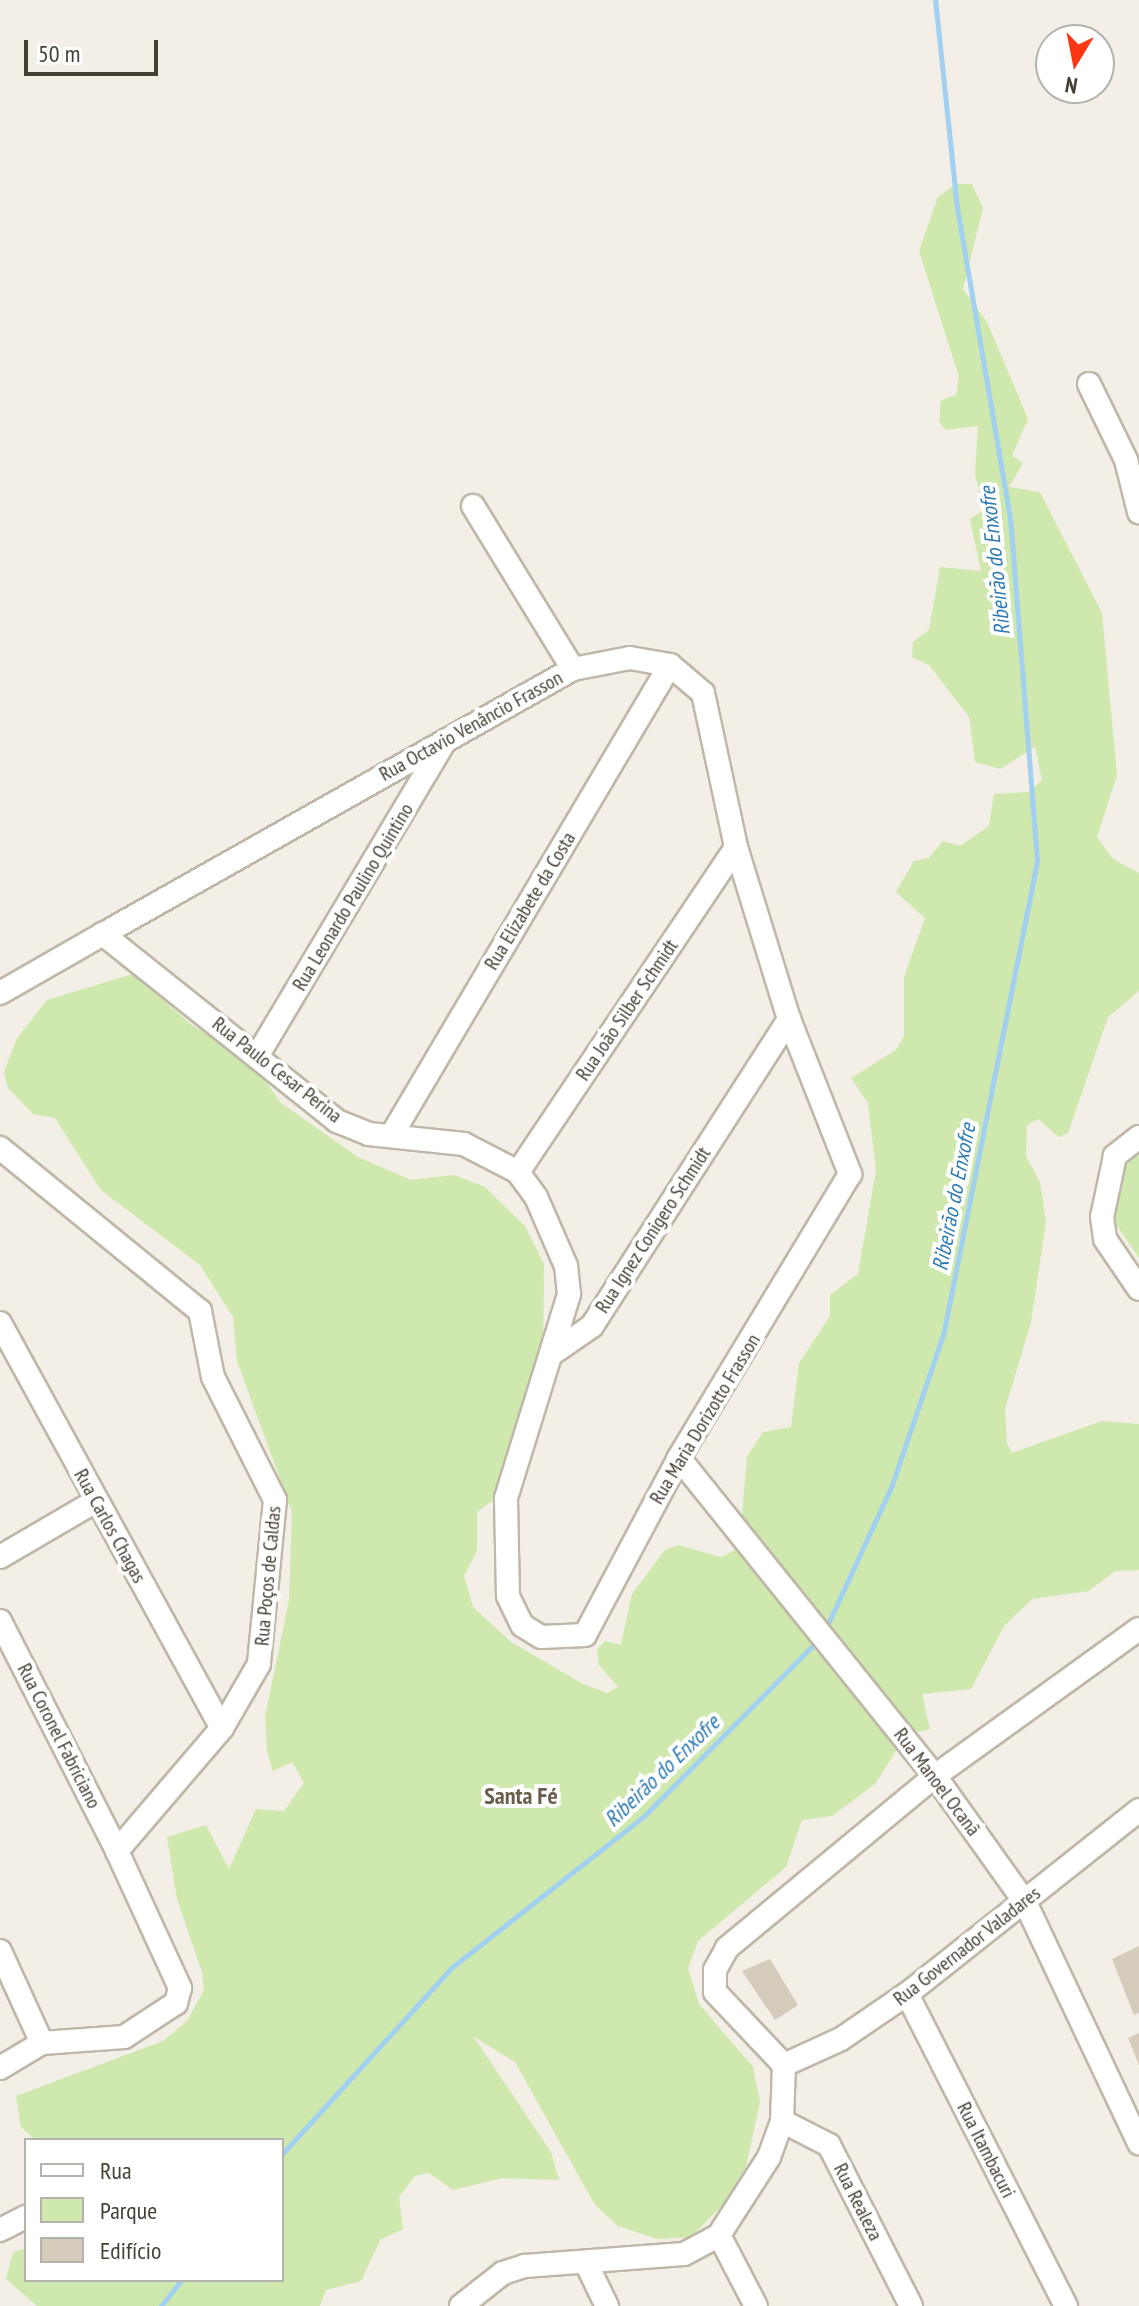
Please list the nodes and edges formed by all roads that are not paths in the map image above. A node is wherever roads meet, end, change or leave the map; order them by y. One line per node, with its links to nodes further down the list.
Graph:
1 (1089, 384): 3 (street)
2 (473, 506): 5 (street)
3 (1139, 509)
4 (670, 665): 5 (street, Rua Octavio Venâncio Frasson); 7 (street); 12 (street, Rua Elizabete da Costa)
5 (573, 669): 6 (street, Rua Octavio Venâncio Frasson)
6 (446, 740): 8 (street, Rua Octavio Venâncio Frasson); 11 (street, Rua Leonardo Paulino Quintino)
7 (736, 847): 10 (street); 15 (street, Rua João Silber Schmidt)
8 (103, 934): 9 (street, Rua Octavio Venâncio Frasson); 11 (street, Rua Paulo Cesar Perina)
9 (0, 993)
10 (789, 1019): 18 (street, Rua Ignez Conigero Schmidt); 19 (street, Rua Maria Dorizotto Frasson)
11 (259, 1053): 12 (street, Rua Paulo Cesar Perina)
12 (391, 1136): 15 (street, Rua Paulo Cesar Perina)
13 (1139, 1137): 16 (street)
14 (0, 1148): 24 (street, Rua Poços de Caldas)
15 (518, 1172): 18 (street)
16 (1139, 1289)
17 (0, 1323): 20 (street, Rua Carlos Chagas)
18 (556, 1351): 19 (street, Rua Maria Dorizotto Frasson)
19 (679, 1458): 27 (street, Rua Manoel Ocanã)
20 (96, 1501): 21 (street); 25 (street, Rua Carlos Chagas)
21 (0, 1557)
22 (0, 1621): 29 (street, Rua Coronel Fabriciano)
23 (1139, 1629): 27 (street)
24 (248, 1684): 25 (street); 26 (street, Rua Poços de Caldas)
25 (201, 1690): 26 (street, Rua Carlos Chagas)
26 (222, 1728): 29 (street, Rua Poços de Caldas)
27 (935, 1776): 30 (street, Rua Manoel Ocanã); 34 (street)
28 (1139, 1810): 30 (street, Rua Governador Valadares)
29 (117, 1851): 33 (street)
30 (1025, 1902): 32 (street, Rua Governador Valadares); 37 (street, Rua Manoel Ocanã)
31 (0, 1951): 33 (street)
32 (907, 1994): 34 (street, Rua Governador Valadares); 46 (street, Rua Itambacuri)
33 (42, 2043): 35 (street)
34 (784, 2065): 36 (street)
35 (0, 2068)
36 (782, 2121): 40 (street); 45 (street, Rua Realeza)
37 (1139, 2143)
38 (24, 2218): 39 (street)
39 (0, 2230)
40 (719, 2235): 41 (street); 44 (street)
41 (587, 2265): 42 (street); 43 (street)
42 (461, 2306)
43 (607, 2306)
44 (756, 2306)
45 (911, 2306)
46 (1066, 2306)

